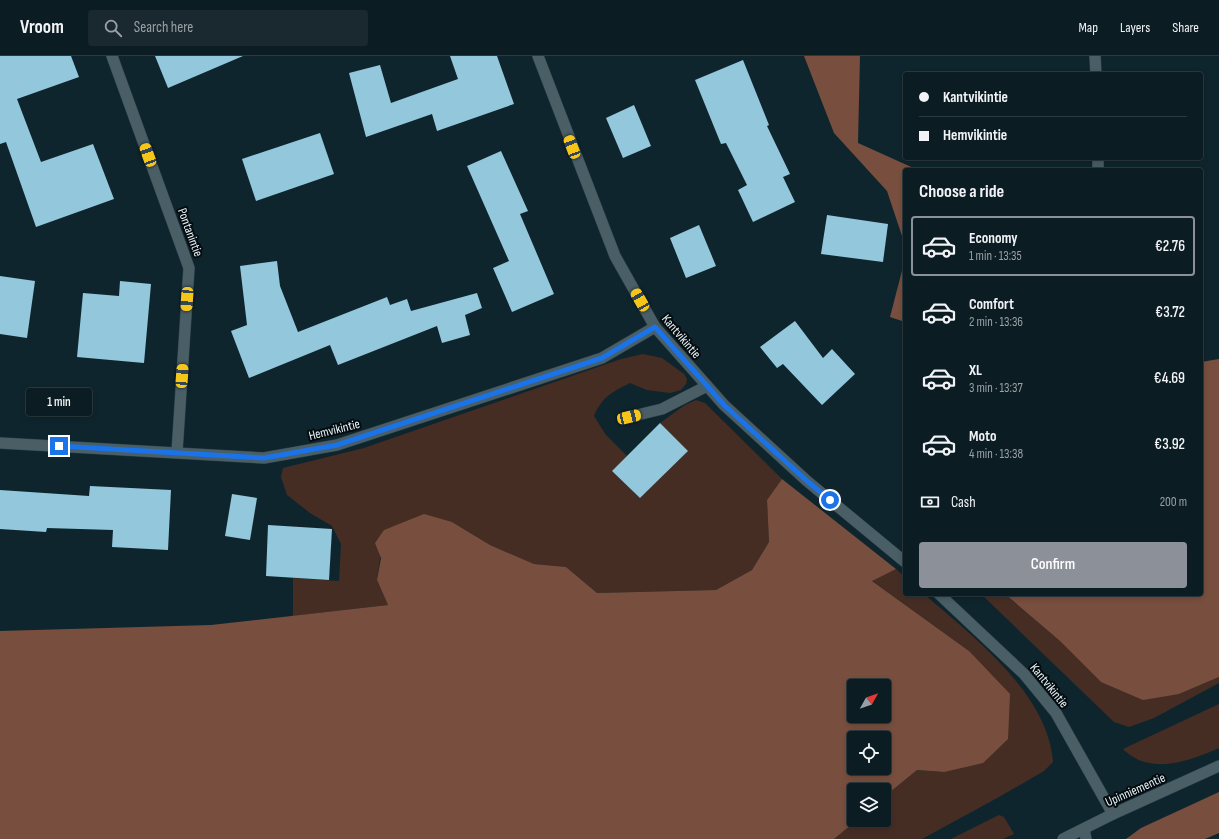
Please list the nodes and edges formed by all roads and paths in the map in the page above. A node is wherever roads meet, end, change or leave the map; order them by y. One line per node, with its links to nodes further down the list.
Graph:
1 (112, 56): 9 (street, Pontanintie)
2 (538, 56): 5 (street, Kantvikintie)
3 (1095, 56): 4 (street)
4 (1096, 72)
5 (655, 327): 6 (street, Kantvikintie); 9 (street, Hemvikintie)
6 (707, 386): 7 (street); 10 (street, Kantvikintie)
7 (629, 417)
8 (0, 443): 9 (street, Hemvikintie)
9 (176, 452)
10 (903, 556)
11 (941, 596): 13 (street, Kantvikintie)
12 (1219, 766): 13 (street, Upinniementie)
13 (1113, 814): 14 (street, Upinniementie)
14 (1085, 834): 15 (street, Upinniementie)
15 (1063, 839)

